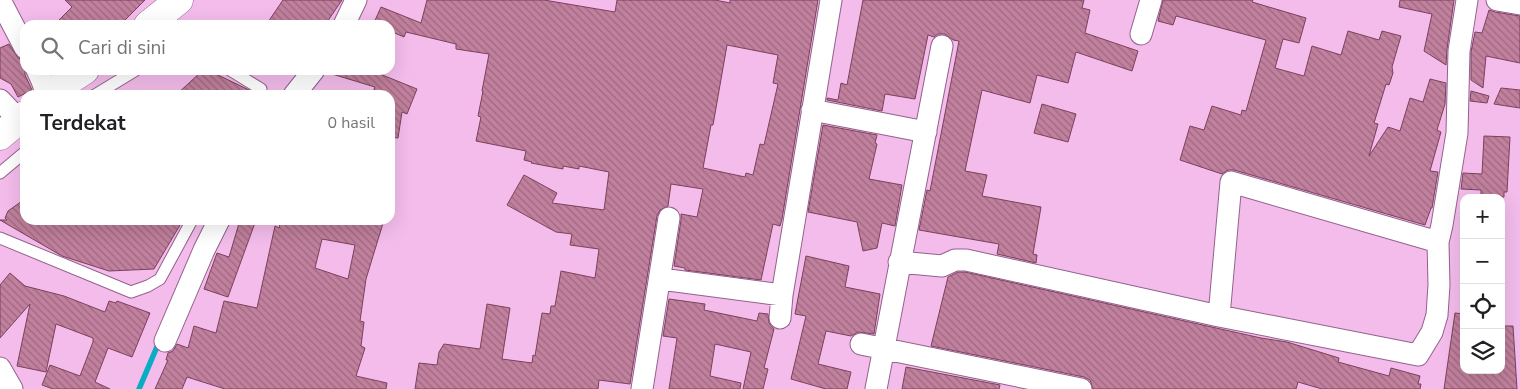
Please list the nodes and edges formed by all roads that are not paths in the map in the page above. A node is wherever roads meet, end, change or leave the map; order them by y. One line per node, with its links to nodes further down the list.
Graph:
1 (0, 0): 12 (street)
2 (179, 0): 9 (main road)
3 (356, 0): 10 (street)
4 (831, 0): 25 (street)
5 (1151, 0): 11 (street)
6 (1467, 0): 34 (street)
7 (1497, 0): 8 (street)
8 (1520, 4)
9 (154, 20)
10 (346, 20)
11 (1141, 34)
12 (20, 38)
13 (942, 46): 27 (street)
14 (39, 75): 19 (street)
15 (77, 75): 20 (main road)
16 (128, 75): 21 (lane)
17 (238, 75): 22 (lane)
18 (310, 75): 23 (street)
19 (45, 90)
20 (55, 90)
21 (103, 90)
22 (261, 90)
23 (298, 90)
24 (0, 100): 26 (street)
25 (812, 110): 27 (street); 37 (street)
26 (15, 124)
27 (926, 132): 35 (street)
28 (20, 156): 29 (lane)
29 (0, 173)
30 (669, 218): 36 (street)
31 (189, 225): 33 (lane)
32 (216, 225): 40 (street)
33 (0, 238)
34 (1438, 242): 38 (street); 38 (street)
35 (899, 262): 38 (street); 42 (street)
36 (661, 279): 37 (street); 45 (street)
37 (782, 295): 39 (street)
38 (1219, 316)
39 (780, 318)
40 (165, 341)
41 (861, 344): 42 (street)
42 (882, 348): 46 (street); 47 (street)
43 (0, 368): 44 (street)
44 (12, 389)
45 (642, 389)
46 (876, 389)
47 (1081, 389)

